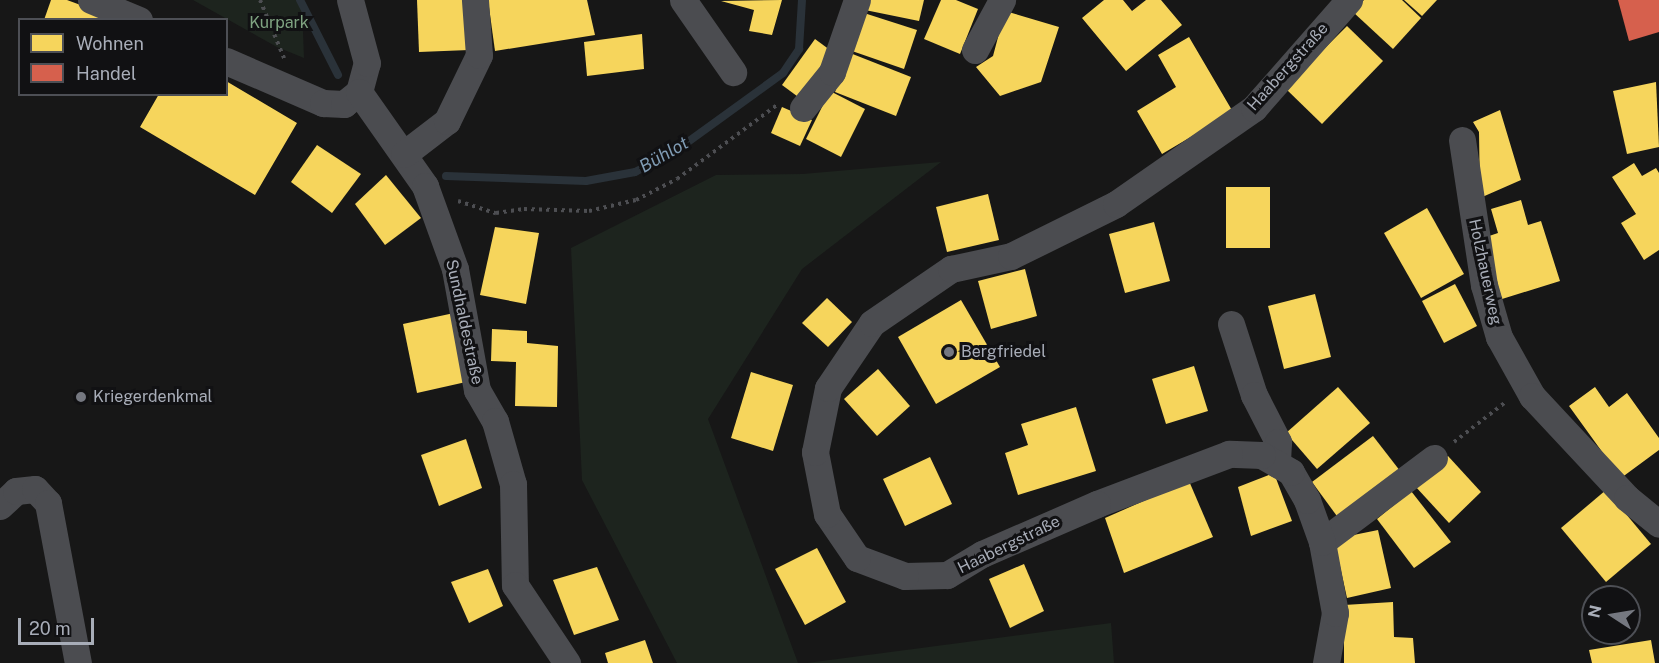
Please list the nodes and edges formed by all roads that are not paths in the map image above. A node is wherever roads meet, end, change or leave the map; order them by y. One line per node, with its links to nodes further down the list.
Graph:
1 (92, 0): 8 (street)
2 (350, 0): 12 (street)
3 (475, 0): 15 (street)
4 (683, 0): 11 (street)
5 (857, 0): 13 (street)
6 (1002, 0): 9 (street)
7 (1349, 0): 18 (street, Haabergstraße)
8 (134, 18)
9 (975, 50)
10 (228, 62): 12 (street)
11 (733, 72)
12 (359, 92): 15 (street, Sundhaldestraße)
13 (803, 108)
14 (1461, 140): 20 (street, Holzhauerweg)
15 (404, 154): 23 (street, Sundhaldestraße)
16 (1231, 324): 18 (street)
17 (1434, 458): 21 (street)
18 (1277, 464): 21 (street, Haabergstraße)
19 (0, 506): 22 (street)
20 (1659, 524)
21 (1322, 542): 24 (street, Haabergstraße)
22 (78, 663)
23 (567, 663)
24 (1326, 663)

